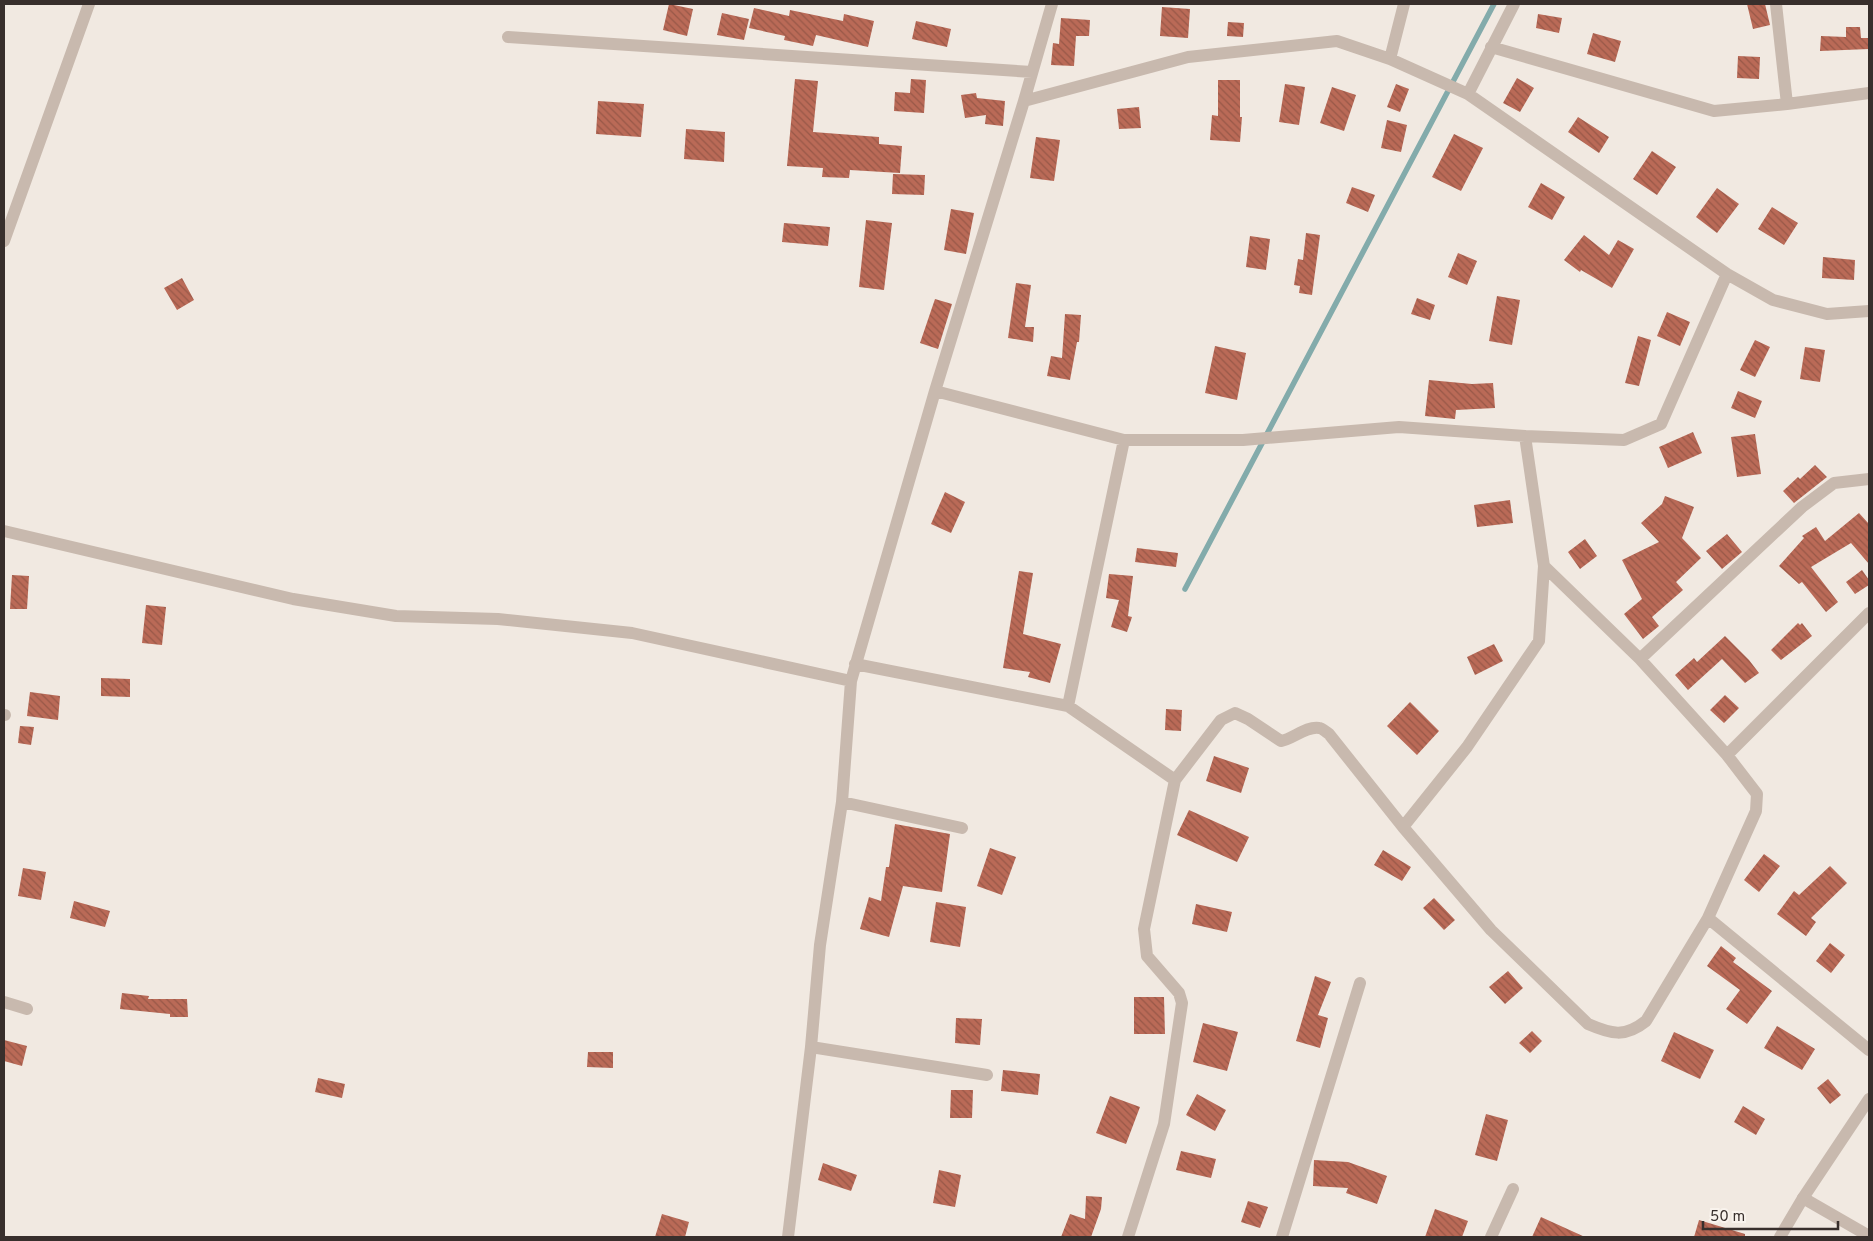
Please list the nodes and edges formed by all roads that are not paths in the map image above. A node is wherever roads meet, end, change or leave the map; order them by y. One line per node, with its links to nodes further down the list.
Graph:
1 (89, 4): 14 (street)
2 (1052, 4): 9 (street)
3 (1404, 4): 8 (street)
4 (1514, 4): 7 (street)
5 (1776, 4): 13 (street)
6 (508, 37): 9 (street)
7 (1491, 47): 11 (street); 13 (street)
8 (1390, 59): 11 (street); 12 (street)
9 (1032, 72): 12 (street)
10 (1869, 93): 13 (street)
11 (1468, 94): 15 (street)
12 (1024, 101): 17 (street)
13 (1787, 104)
14 (4, 242)
15 (1727, 274): 16 (street); 18 (street)
16 (1869, 311)
17 (935, 391): 19 (street); 25 (street)
18 (1525, 436): 19 (street); 22 (street)
19 (1124, 440): 27 (street)
20 (1869, 479): 24 (street)
21 (4, 531): 26 (street)
22 (1544, 566): 24 (street); 31 (street)
23 (1869, 613): 28 (street)
24 (1640, 659): 28 (street)
25 (855, 664): 26 (street); 27 (street)
26 (850, 681): 30 (street)
27 (1068, 706): 29 (street)
28 (1727, 755): 33 (street)
29 (1175, 780): 31 (street); 45 (street)
30 (842, 802): 32 (street); 37 (street)
31 (1403, 827): 33 (street)
32 (962, 828)
33 (1708, 918): 38 (street)
34 (1360, 983): 46 (street)
35 (4, 1002): 36 (street)
36 (27, 1009)
37 (811, 1047): 39 (street); 44 (street)
38 (1869, 1050)
39 (987, 1075)
40 (1869, 1098): 42 (street)
41 (1513, 1188): 47 (street)
42 (1803, 1198): 43 (street); 48 (street)
43 (1869, 1236)
44 (788, 1237)
45 (1128, 1237)
46 (1282, 1237)
47 (1490, 1237)
48 (1780, 1237)

